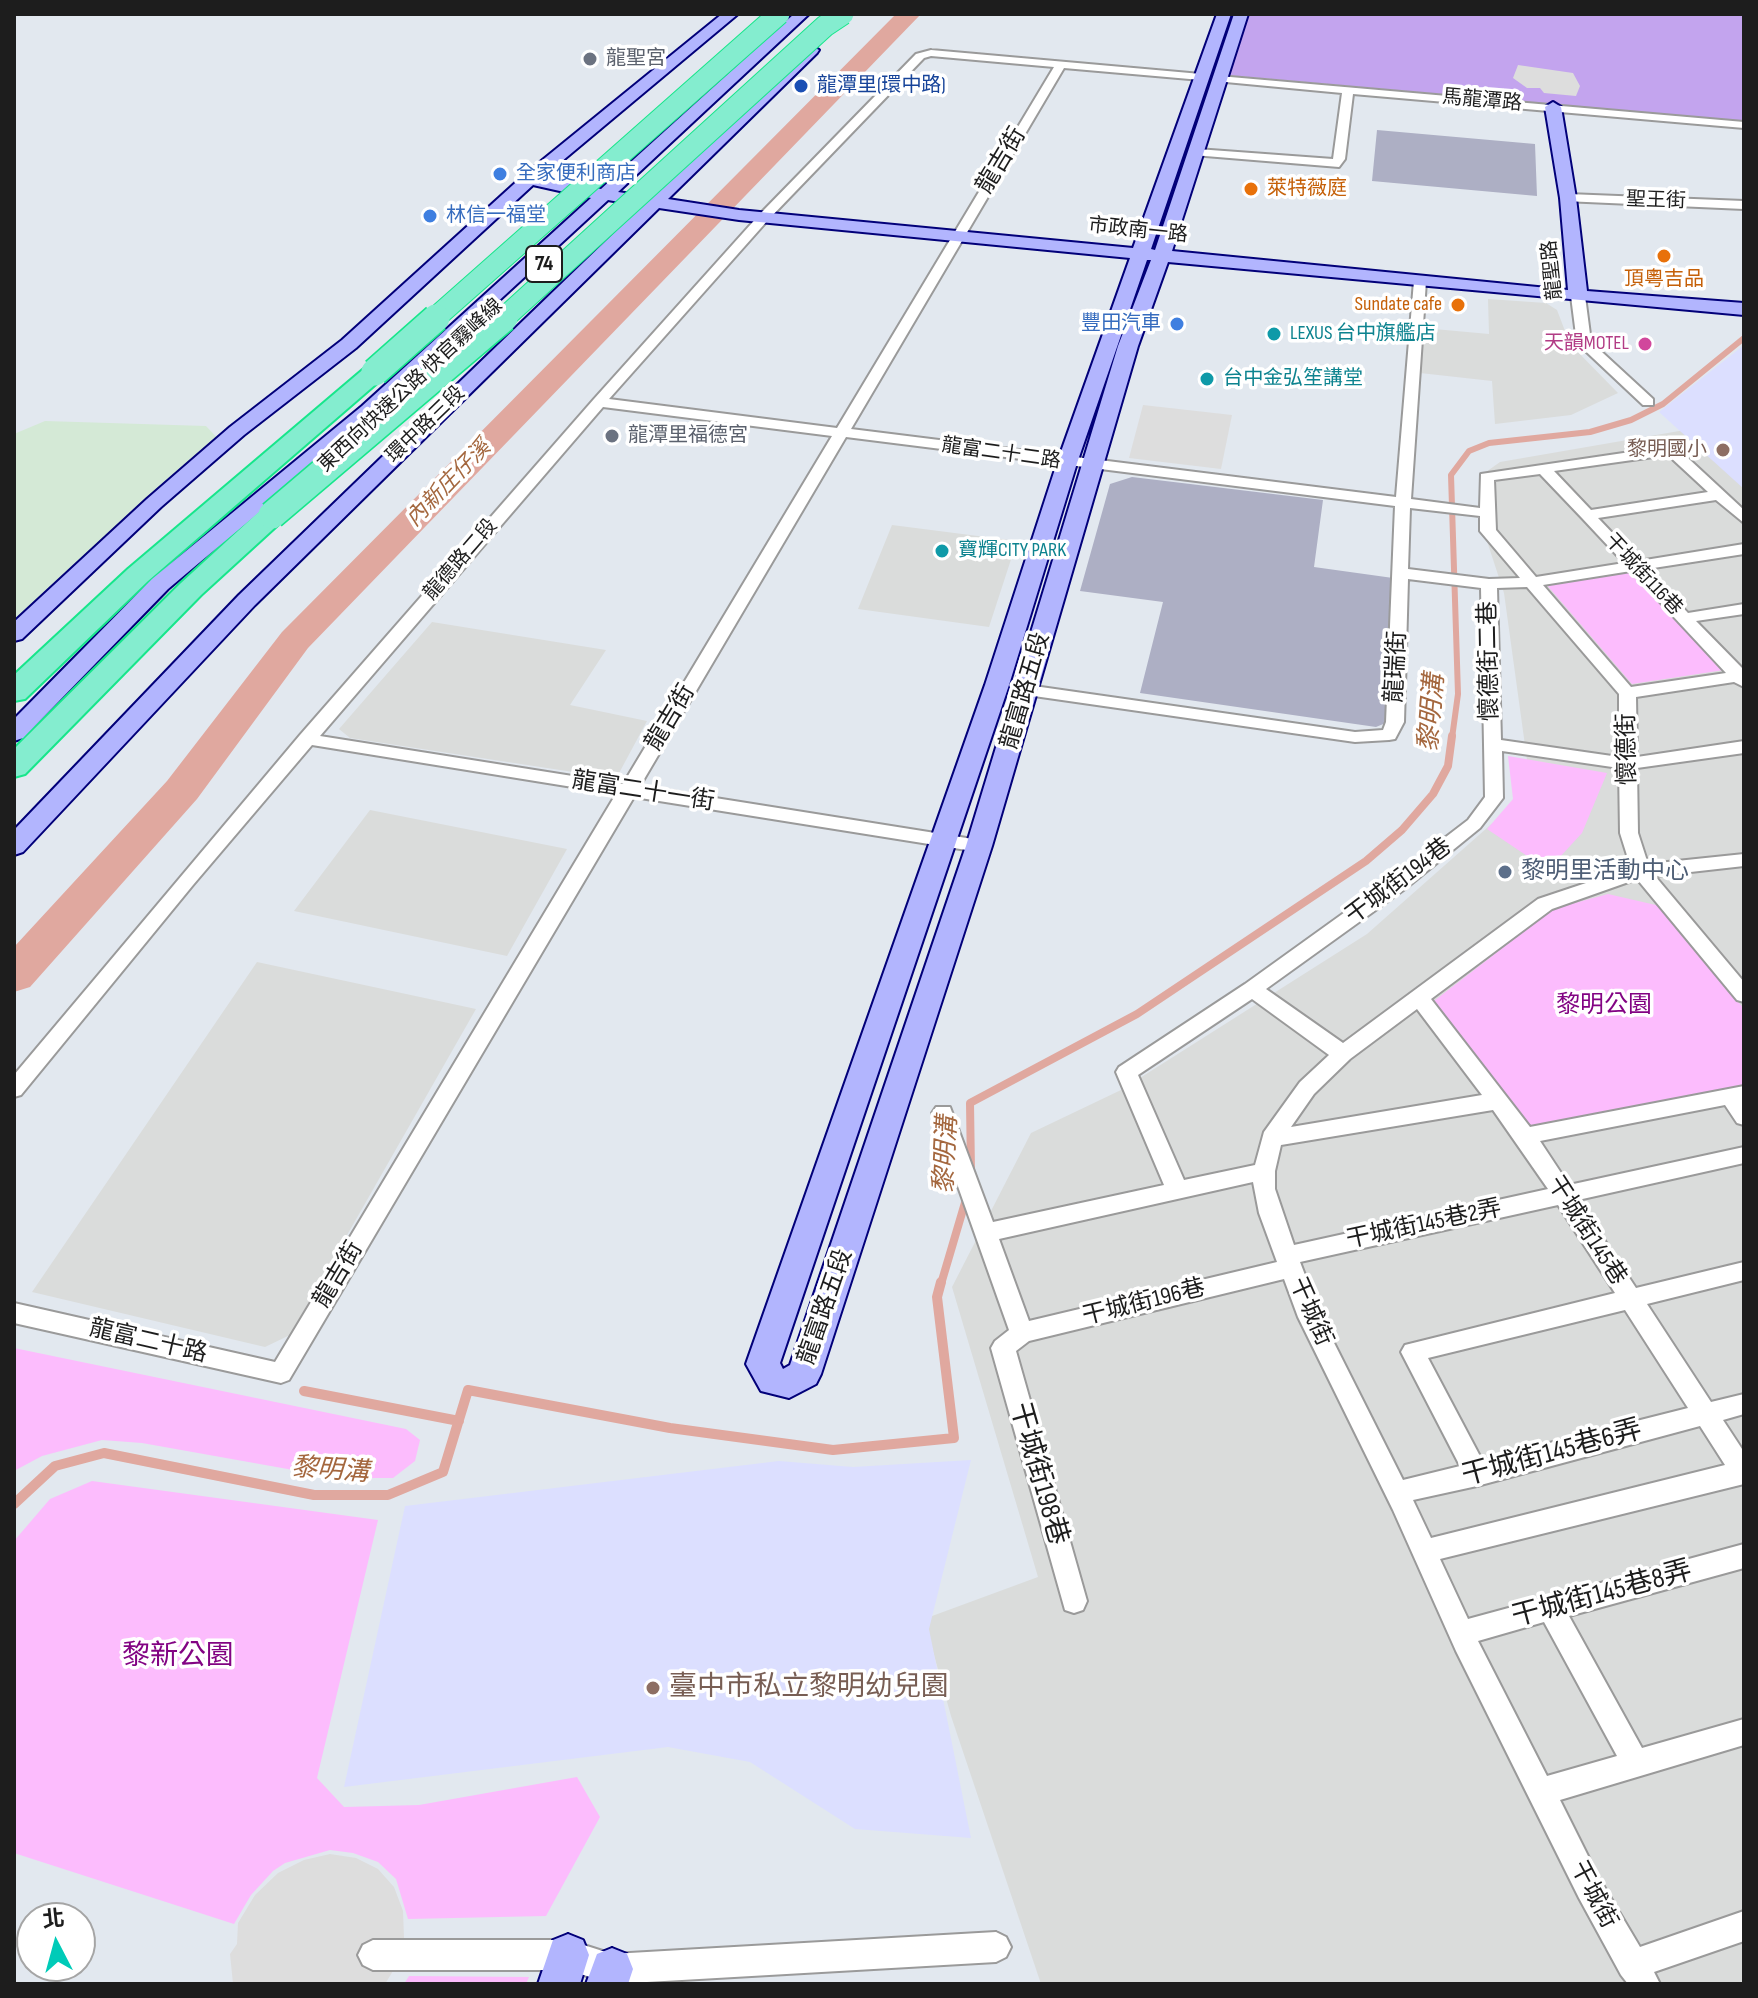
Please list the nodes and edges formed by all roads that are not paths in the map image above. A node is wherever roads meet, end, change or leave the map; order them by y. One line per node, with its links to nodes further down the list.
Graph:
1 (731, 14): 17 (street)
2 (760, 14): 28 (highway)
3 (779, 14): 28 (highway, 東西向快速公路 快官霧峰線 / 74, bridge)
4 (791, 14): 18 (street)
5 (802, 14): 18 (street)
6 (816, 14): 37 (highway, 東西向快速公路 快官霧峰線 / 74, bridge)
7 (846, 14): 20 (street, 環中路三段); 37 (highway, bridge)
8 (1224, 14): 11 (street, 龍富路五段)
9 (1241, 14): 12 (street, 龍富路五段)
10 (1061, 64): 11 (street); 22 (street, 龍德路二段); 23 (street, 龍吉街)
11 (1201, 77): 24 (street, 龍富路五段)
12 (1219, 79): 13 (street, 馬龍潭路); 16 (street, 龍富路五段)
13 (1348, 89): 14 (street, 馬龍潭路); 16 (street)
14 (1553, 107): 15 (street, 馬龍潭路); 19 (street, 龍聖路)
15 (1744, 125)
16 (1197, 153): 24 (street, 龍富路五段)
17 (530, 179): 18 (street, 市政南一路); 47 (street)
18 (599, 194): 20 (street, 市政南一路); 52 (street); 53 (street)
19 (1568, 198): 21 (street, 聖王街); 26 (street, 龍聖路)
20 (668, 204): 22 (street, 市政南一路); 61 (street, 環中路三段)
21 (1744, 205)
22 (764, 217): 23 (street, 市政南一路); 29 (street, 龍德路二段)
23 (957, 236): 24 (street, 市政南一路); 31 (street, 龍吉街)
24 (1152, 254): 25 (street, 市政南一路); 32 (street, 龍富路五段)
25 (1420, 281): 26 (street, 市政南一路); 35 (street, 龍瑞街)
26 (1578, 296): 27 (street, 市政南一路); 30 (street, 龍聖路)
27 (1744, 309)
28 (375, 372): 50 (highway, 東西向快速公路 快官霧峰線 / 74)
29 (599, 402): 31 (street, 龍富二十二路); 54 (street, 龍德路二段)
30 (1648, 402)
31 (841, 433): 32 (street, 龍富二十二路); 59 (street, 龍吉街)
32 (1079, 464): 35 (street, 龍富二十二路); 49 (street, 龍富路五段); 60 (street, 龍富路五段)
33 (1543, 468): 34 (street); 38 (street, 干城街116巷); 43 (street, 懷德街)
34 (1720, 495): 38 (street); 39 (street)
35 (1408, 504): 36 (street, 龍富二十二路); 42 (street, 龍瑞街)
36 (1472, 511)
37 (272, 515): 58 (highway, 東西向快速公路 快官霧峰線 / 74)
38 (1587, 515): 41 (street, 干城街116巷)
39 (1744, 518)
40 (1744, 549): 41 (street)
41 (1634, 565): 43 (street); 46 (street, 干城街116巷)
42 (1408, 574): 44 (street); 49 (street, 龍瑞街)
43 (1532, 582): 44 (street); 51 (street, 懷德街)
44 (1481, 583): 55 (street, 懷德街二巷)
45 (1744, 609): 46 (street)
46 (1684, 618): 48 (street, 干城街116巷)
47 (14, 634)
48 (1742, 678): 51 (street)
49 (1027, 690): 62 (street, 龍富路五段)
50 (14, 692)
51 (1627, 693): 57 (street, 懷德街)
52 (14, 717)
53 (14, 733)
54 (306, 739): 59 (street, 龍富二十一街); 69 (street, 龍德路二段)
55 (1491, 744): 57 (street, 懷德街二巷); 66 (street, 干城街194巷)
56 (1744, 747): 57 (street, 懷德街二巷)
57 (1628, 764): 64 (street, 懷德街)
58 (14, 767)
59 (629, 789): 60 (street, 龍富二十一街); 86 (street, 龍吉街)
60 (941, 839): 62 (street, 龍富二十一街); 62 (street, 龍富路五段)
61 (14, 846)
62 (979, 846)
63 (1744, 860): 64 (street, 干城街)
64 (1641, 871): 65 (street, 懷德街); 67 (street, 干城街)
65 (1740, 985)
66 (1252, 989): 68 (street); 78 (street, 干城街194巷)
67 (1419, 997): 68 (street, 干城街); 71 (street, 干城街145巷)
68 (1343, 1054): 75 (street, 干城街)
69 (14, 1089)
70 (1737, 1095): 73 (street); 74 (street)
71 (1497, 1101): 74 (street, 干城街145巷); 75 (street)
72 (943, 1113): 80 (street)
73 (1744, 1117)
74 (1525, 1136): 79 (street, 干城街145巷)
75 (1272, 1138): 77 (street, 干城街)
76 (1744, 1155): 79 (street, 干城街145巷2弄)
77 (1264, 1171): 78 (street); 81 (street, 干城街)
78 (1177, 1190): 80 (street)
79 (1563, 1195): 81 (street, 干城街145巷2弄); 83 (street, 干城街145巷)
80 (985, 1233): 85 (street)
81 (1288, 1262): 85 (street, 干城街196巷); 91 (street, 干城街)
82 (1744, 1271): 83 (street)
83 (1629, 1298): 88 (street, 干城街145巷); 90 (street)
84 (14, 1313): 86 (street, 龍富二十路)
85 (1012, 1340): 94 (street, 干城街198巷)
86 (281, 1373)
87 (1744, 1404): 88 (street, 干城街145巷6弄)
88 (1706, 1414): 89 (street, 干城街145巷); 90 (street, 干城街145巷6弄)
89 (1744, 1473): 92 (street)
90 (1477, 1475): 91 (street, 干城街145巷6弄)
91 (1397, 1493): 92 (street, 干城街)
92 (1424, 1551): 96 (street, 干城街)
93 (1744, 1556): 95 (street, 干城街145巷8弄)
94 (1074, 1601)
95 (1551, 1609): 96 (street, 干城街145巷8弄); 98 (street)
96 (1461, 1633): 99 (street, 干城街)
97 (1744, 1732): 98 (street)
98 (1636, 1764): 99 (street)
99 (1541, 1792): 104 (street, 干城街)
100 (1744, 1926): 104 (street)
101 (996, 1947): 105 (street)
102 (373, 1955): 103 (street)
103 (563, 1970): 105 (street)
104 (1638, 1974)
105 (610, 1976)

